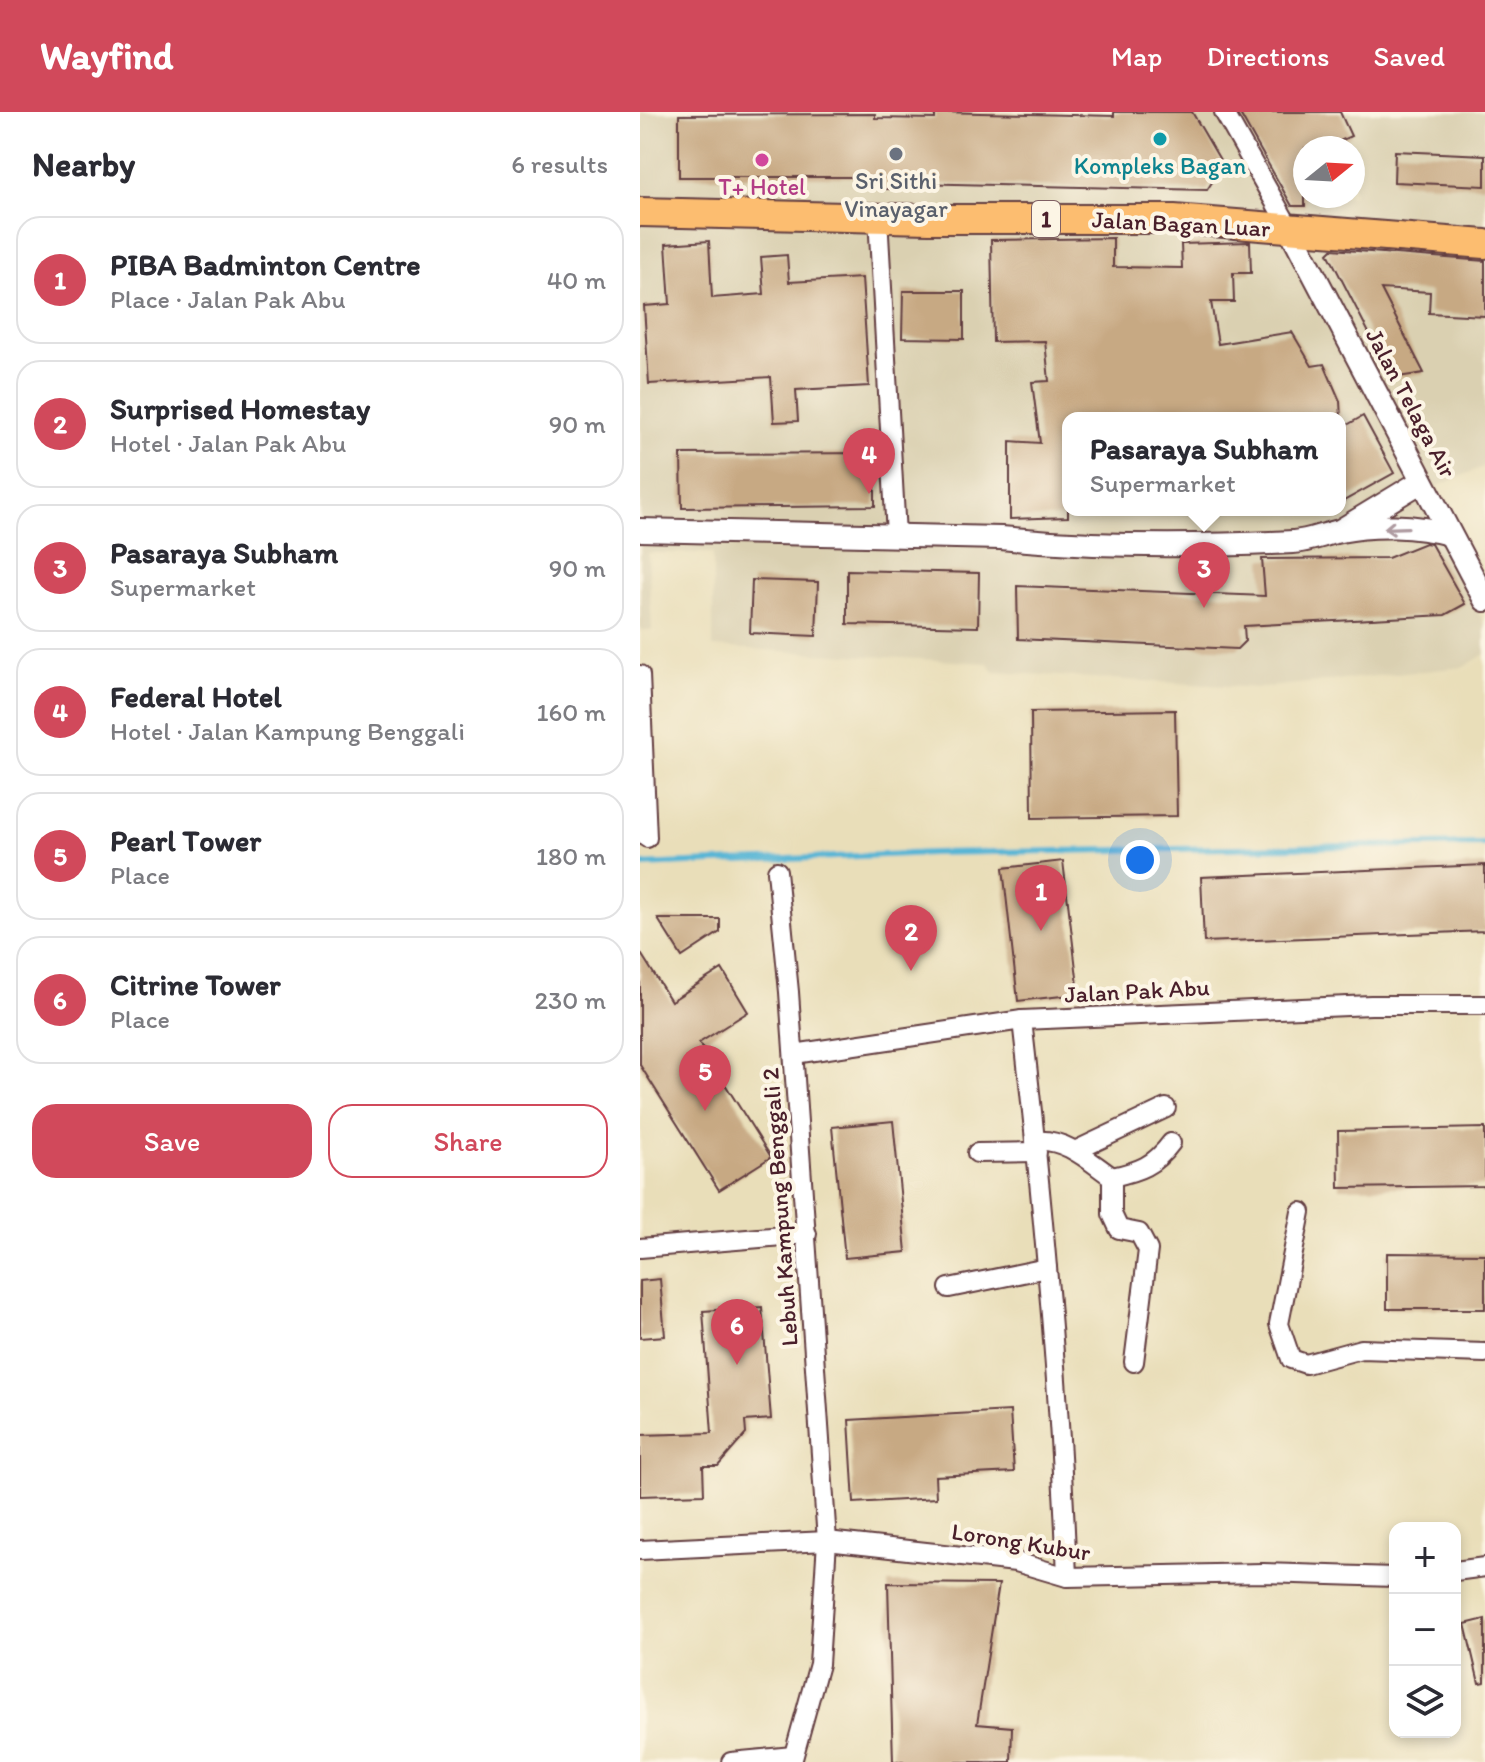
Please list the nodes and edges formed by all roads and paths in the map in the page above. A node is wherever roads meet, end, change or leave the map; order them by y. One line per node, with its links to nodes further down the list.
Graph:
1 (1224, 112): 4 (street)
2 (640, 212): 3 (main road, Jalan Bagan Luar / 1)
3 (878, 217): 4 (main road, Jalan Bagan Luar / 1); 10 (street)
4 (1290, 229): 5 (main road, 1); 6 (street, Jalan Telaga Air)
5 (1485, 244)
6 (1422, 481): 8 (street); 9 (street, Jalan Telaga Air)
7 (640, 530): 10 (street)
8 (1342, 530): 9 (street, one-way to 8); 10 (street)
9 (1449, 534): 11 (street, Jalan Telaga Air)
10 (896, 535)
11 (1485, 600)
12 (640, 675): 13 (street)
13 (647, 838)
14 (777, 871): 17 (street, Lebuh Kampung Benggali 2)
15 (1485, 1005): 16 (street, Jalan Pak Abu)
16 (1022, 1020): 17 (street, Jalan Pak Abu); 20 (street)
17 (794, 1054): 25 (street, Lebuh Kampung Benggali 2)
18 (1166, 1108): 21 (street)
19 (1171, 1143): 23 (street)
20 (1037, 1146): 21 (street); 22 (street); 27 (street)
21 (1075, 1151): 23 (street)
22 (977, 1153)
23 (1112, 1177): 30 (street)
24 (1301, 1212): 29 (street)
25 (807, 1234): 26 (street); 31 (street, Lebuh Kampung Benggali 2)
26 (640, 1248)
27 (1047, 1268): 28 (street); 35 (street)
28 (949, 1288)
29 (1485, 1353)
30 (1134, 1362)
31 (827, 1541): 32 (street, Lorong Kubur); 35 (street, Lorong Kubur); 37 (street, Lebuh Kampung Benggali 2)
32 (640, 1550)
33 (1485, 1567): 34 (street)
34 (1461, 1570)
35 (1067, 1577): 36 (street, Lorong Kubur)
36 (1389, 1577)
37 (792, 1759): 38 (street)
38 (731, 1762)

